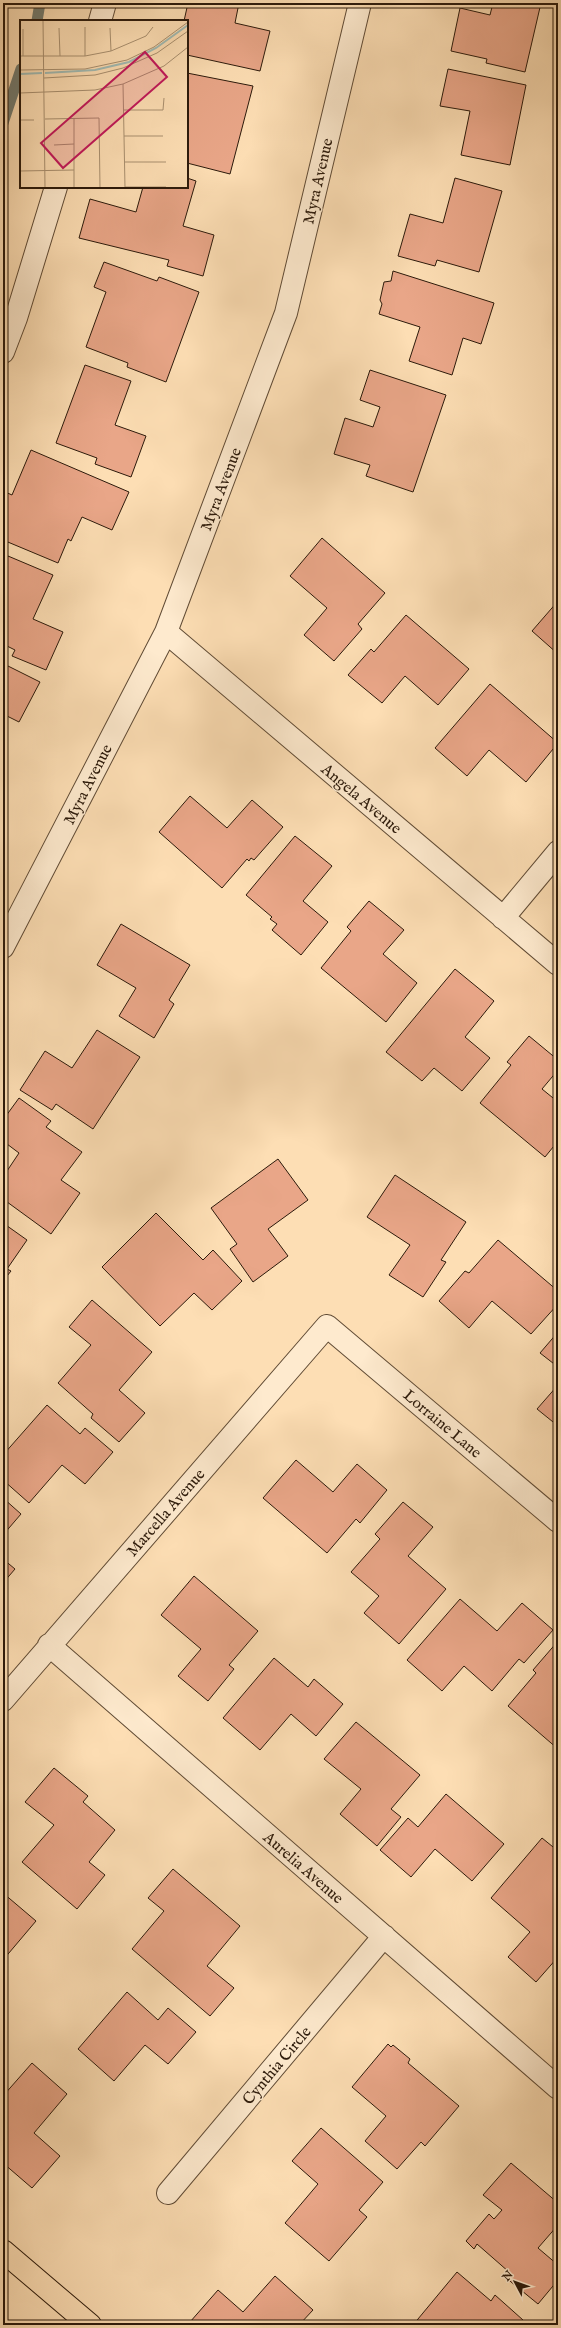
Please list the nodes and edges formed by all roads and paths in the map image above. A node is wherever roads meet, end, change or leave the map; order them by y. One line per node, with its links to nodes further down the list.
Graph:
1 (105, 3): 3 (street)
2 (360, 3): 6 (street, Myra Avenue)
3 (100, 20)
4 (56, 188): 5 (street)
5 (3, 352)
6 (166, 632): 8 (street, Angela Avenue); 9 (street, Myra Avenue)
7 (558, 852): 8 (street)
8 (503, 918): 10 (street, Angela Avenue)
9 (3, 947)
10 (558, 964)
11 (327, 1326): 12 (street, Lorraine Lane); 13 (street, Marcella Avenue)
12 (558, 1521)
13 (49, 1645): 14 (street, Marcella Avenue); 15 (street, Aurelia Avenue)
14 (3, 1700)
15 (384, 1936): 16 (street, Aurelia Avenue); 17 (street, Cynthia Circle)
16 (558, 2088)
17 (168, 2193)
18 (3, 2251): 19 (main road)
19 (90, 2325)

